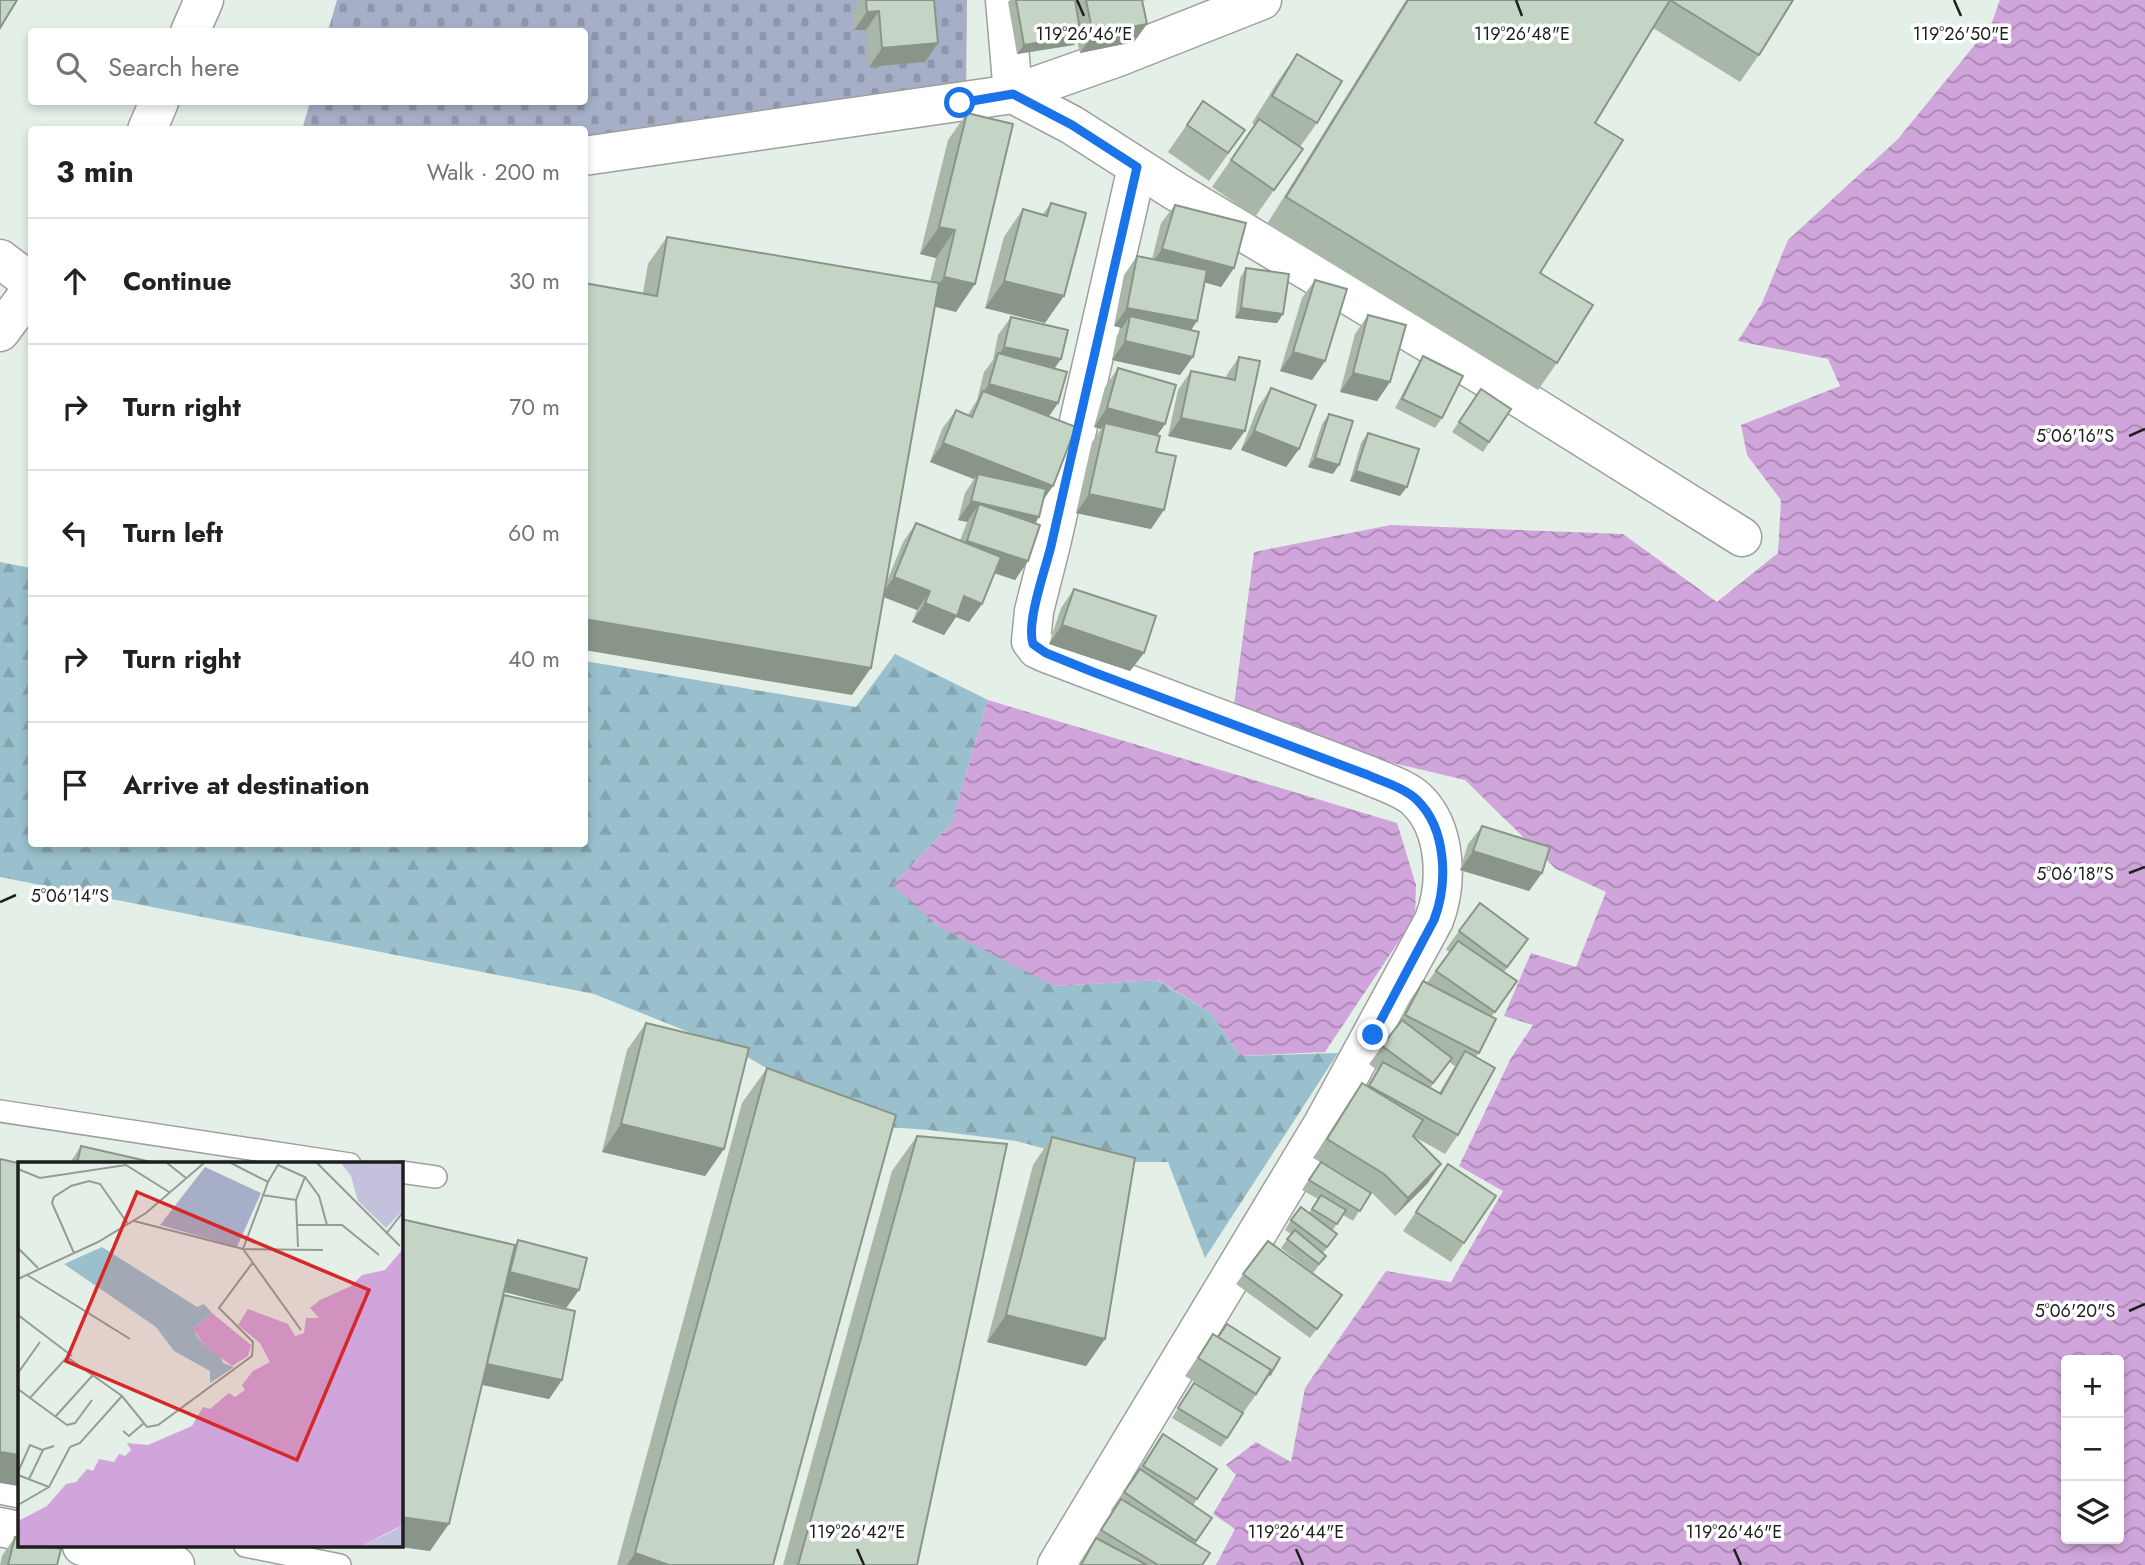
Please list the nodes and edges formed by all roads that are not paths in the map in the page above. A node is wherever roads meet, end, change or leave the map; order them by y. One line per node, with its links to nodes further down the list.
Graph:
1 (204, 0): 4 (street)
2 (1006, 0): 5 (street)
3 (1262, 0): 5 (street)
4 (192, 28)
5 (1013, 94): 8 (street); 9 (street)
6 (158, 105): 7 (street)
7 (149, 126)
8 (588, 155)
9 (1137, 167): 14 (street); 27 (street)
10 (0, 259): 11 (street)
11 (28, 280)
12 (28, 294): 13 (street)
13 (0, 332)
14 (1742, 537)
15 (0, 1111): 16 (lane)
16 (337, 1162)
17 (402, 1172): 18 (lane)
18 (436, 1177)
19 (0, 1493): 20 (lane)
20 (18, 1497)
21 (0, 1527): 22 (street)
22 (18, 1531)
23 (92, 1548): 25 (street)
24 (255, 1548): 26 (lane)
25 (175, 1565)
26 (340, 1565)
27 (1057, 1565)

